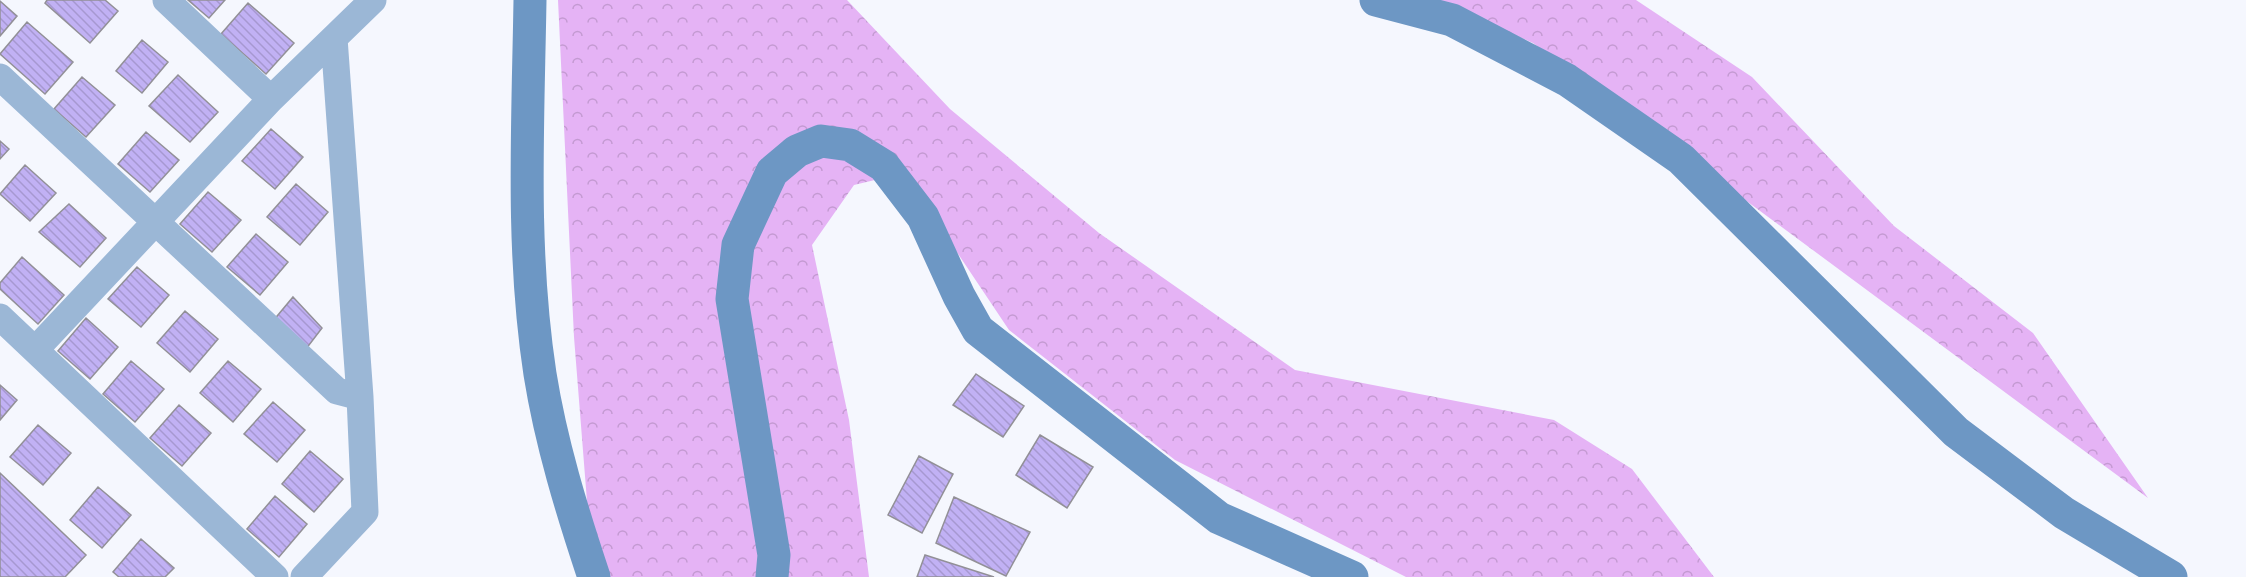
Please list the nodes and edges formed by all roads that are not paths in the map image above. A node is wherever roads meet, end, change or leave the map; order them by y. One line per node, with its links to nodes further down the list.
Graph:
1 (166, 0): 7 (street)
2 (373, 0): 5 (street)
3 (530, 0): 14 (street)
4 (1376, 0): 17 (street)
5 (334, 38): 7 (street); 11 (street)
6 (0, 77): 8 (street)
7 (271, 99): 8 (street)
8 (157, 222): 10 (street); 11 (street)
9 (0, 317): 10 (street)
10 (35, 350): 12 (street)
11 (360, 397): 13 (street)
12 (275, 577)
13 (304, 577)
14 (594, 577)
15 (772, 577): 16 (street)
16 (1352, 577)
17 (2171, 577)

